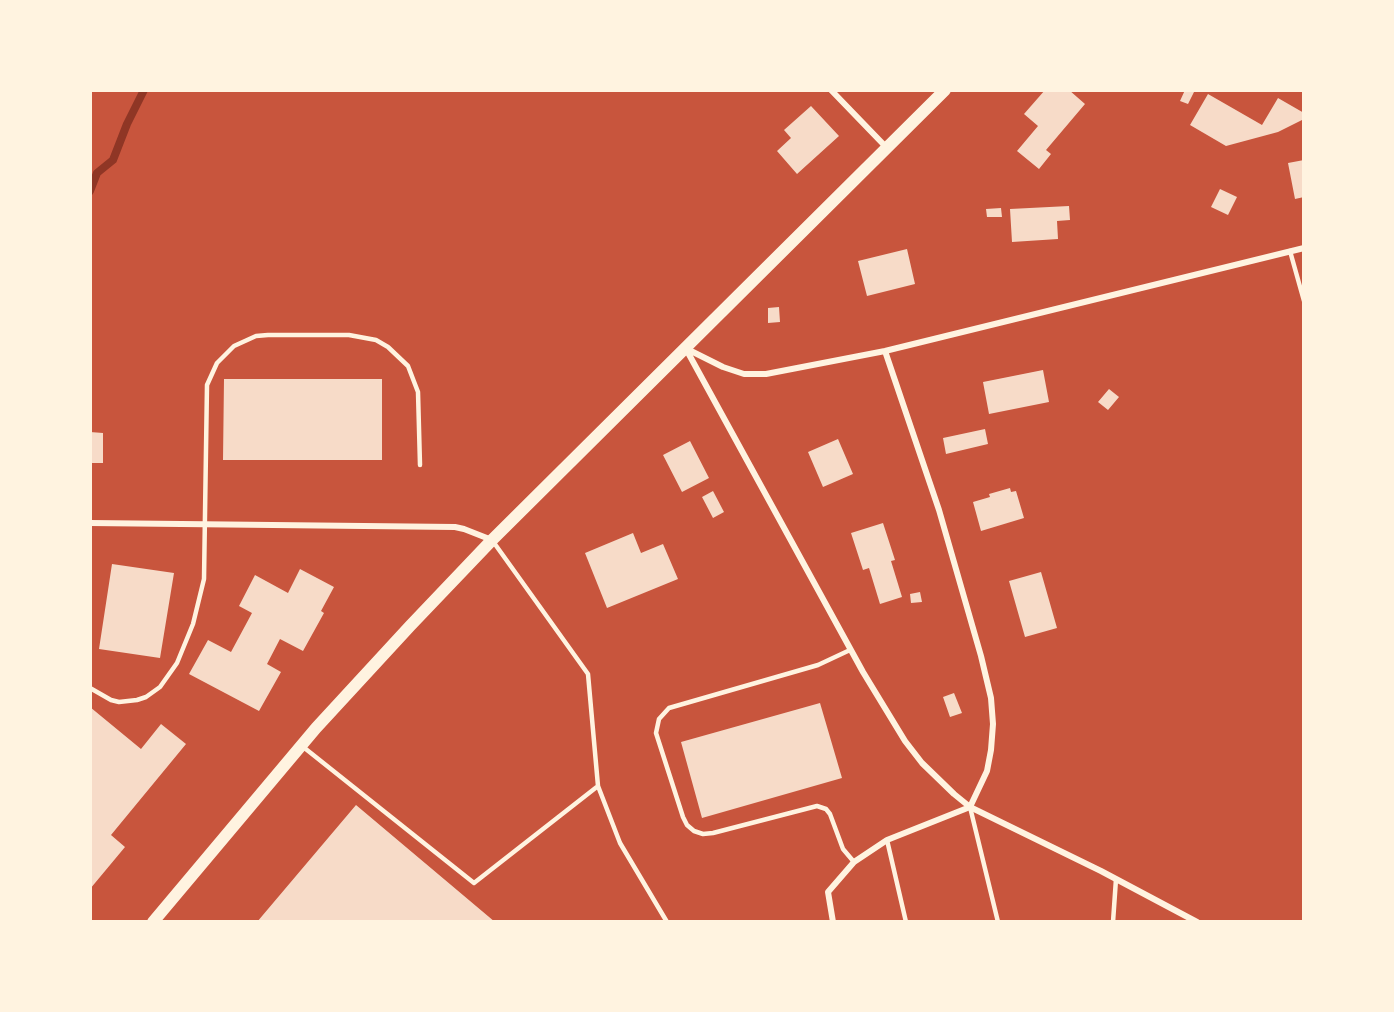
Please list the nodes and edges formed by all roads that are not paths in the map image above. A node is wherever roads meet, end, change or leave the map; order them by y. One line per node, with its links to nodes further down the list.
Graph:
1 (831, 90): 3 (street)
2 (945, 90): 3 (main road)
3 (888, 149): 7 (main road)
4 (1302, 248): 5 (street)
5 (1290, 251): 6 (lane); 8 (street)
6 (1304, 302)
7 (686, 349): 8 (street); 12 (main road); 13 (street)
8 (885, 351): 17 (street)
9 (420, 465): 11 (lane)
10 (90, 524): 11 (street)
11 (206, 524): 12 (street); 14 (lane)
12 (492, 540): 15 (main road); 16 (lane)
13 (850, 650): 17 (street); 19 (lane)
14 (90, 688)
15 (302, 745): 16 (lane); 21 (main road)
16 (598, 786): 22 (lane)
17 (970, 807): 18 (street); 20 (street); 25 (lane)
18 (887, 840): 19 (street); 24 (lane)
19 (854, 862): 23 (street)
20 (1116, 879): 26 (lane); 27 (street)
21 (153, 922)
22 (667, 922)
23 (833, 922)
24 (906, 922)
25 (998, 922)
26 (1113, 922)
27 (1197, 922)

